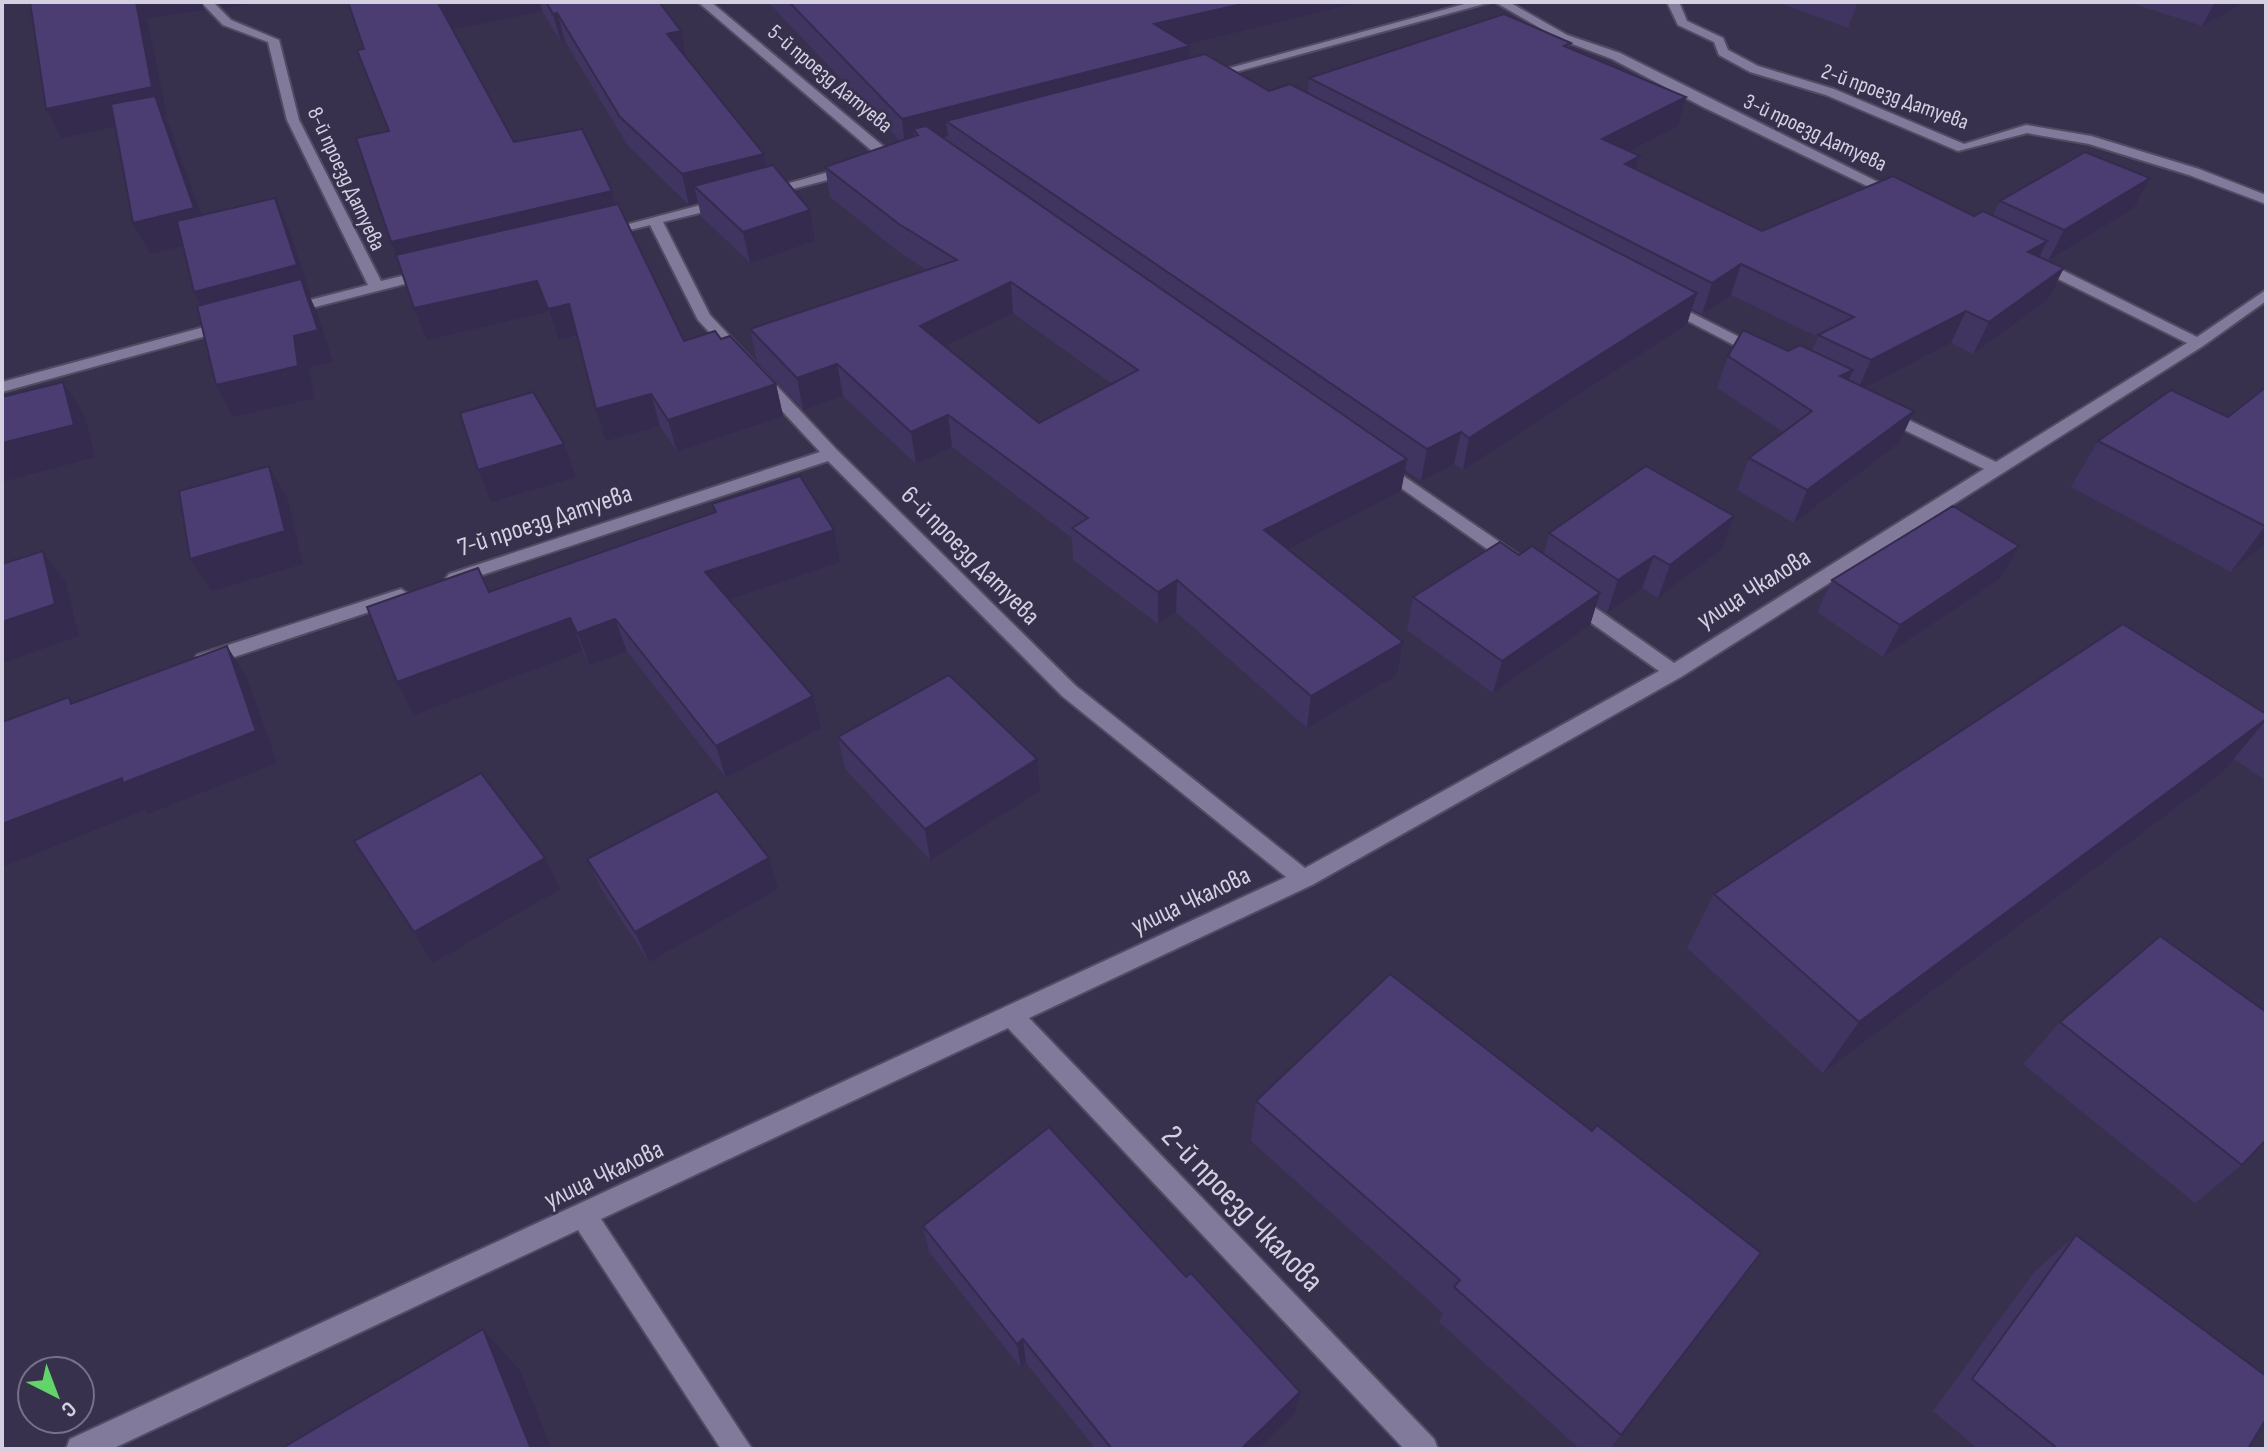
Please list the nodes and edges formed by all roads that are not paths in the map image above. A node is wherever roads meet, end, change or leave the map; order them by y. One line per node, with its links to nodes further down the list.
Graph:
1 (207, 2): 17 (street, 8-й проезд Датуева)
2 (704, 2): 9 (street, 5-й проезд Датуева)
3 (1485, 2): 6 (street)
4 (1501, 2): 12 (street, 3-й проезд Датуева)
5 (1673, 2): 11 (street, 2-й проезд Датуева)
6 (1222, 71): 7 (street); 8 (street)
7 (1191, 79)
8 (1250, 86)
9 (890, 159)
10 (861, 167): 13 (street)
11 (2266, 200)
12 (1910, 201)
13 (655, 221): 14 (street); 26 (street, 6-й проезд Датуева)
14 (593, 235)
15 (2020, 255): 22 (street)
16 (453, 268): 17 (street)
17 (376, 286): 20 (street)
18 (2266, 294): 22 (street, улица Чкалова)
19 (1660, 301): 23 (street)
20 (271, 314)
21 (241, 322): 24 (street)
22 (2198, 343): 28 (street, улица Чкалова)
23 (1772, 359)
24 (2, 387)
25 (1871, 407): 28 (street)
26 (831, 454): 31 (street, 7-й проезд Датуева); 33 (street, 6-й проезд Датуева)
27 (1374, 461): 29 (street)
28 (1997, 469): 32 (street, улица Чкалова)
29 (1531, 571)
30 (1557, 590): 32 (street)
31 (183, 667)
32 (1674, 672): 33 (street, улица Чкалова)
33 (1304, 879): 34 (street, улица Чкалова)
34 (1011, 1015): 35 (street, улица Чкалова); 38 (street, 2-й проезд Чкалова)
35 (583, 1215): 36 (street, улица Чкалова); 37 (street)
36 (80, 1449)
37 (738, 1449)
38 (1424, 1449)

